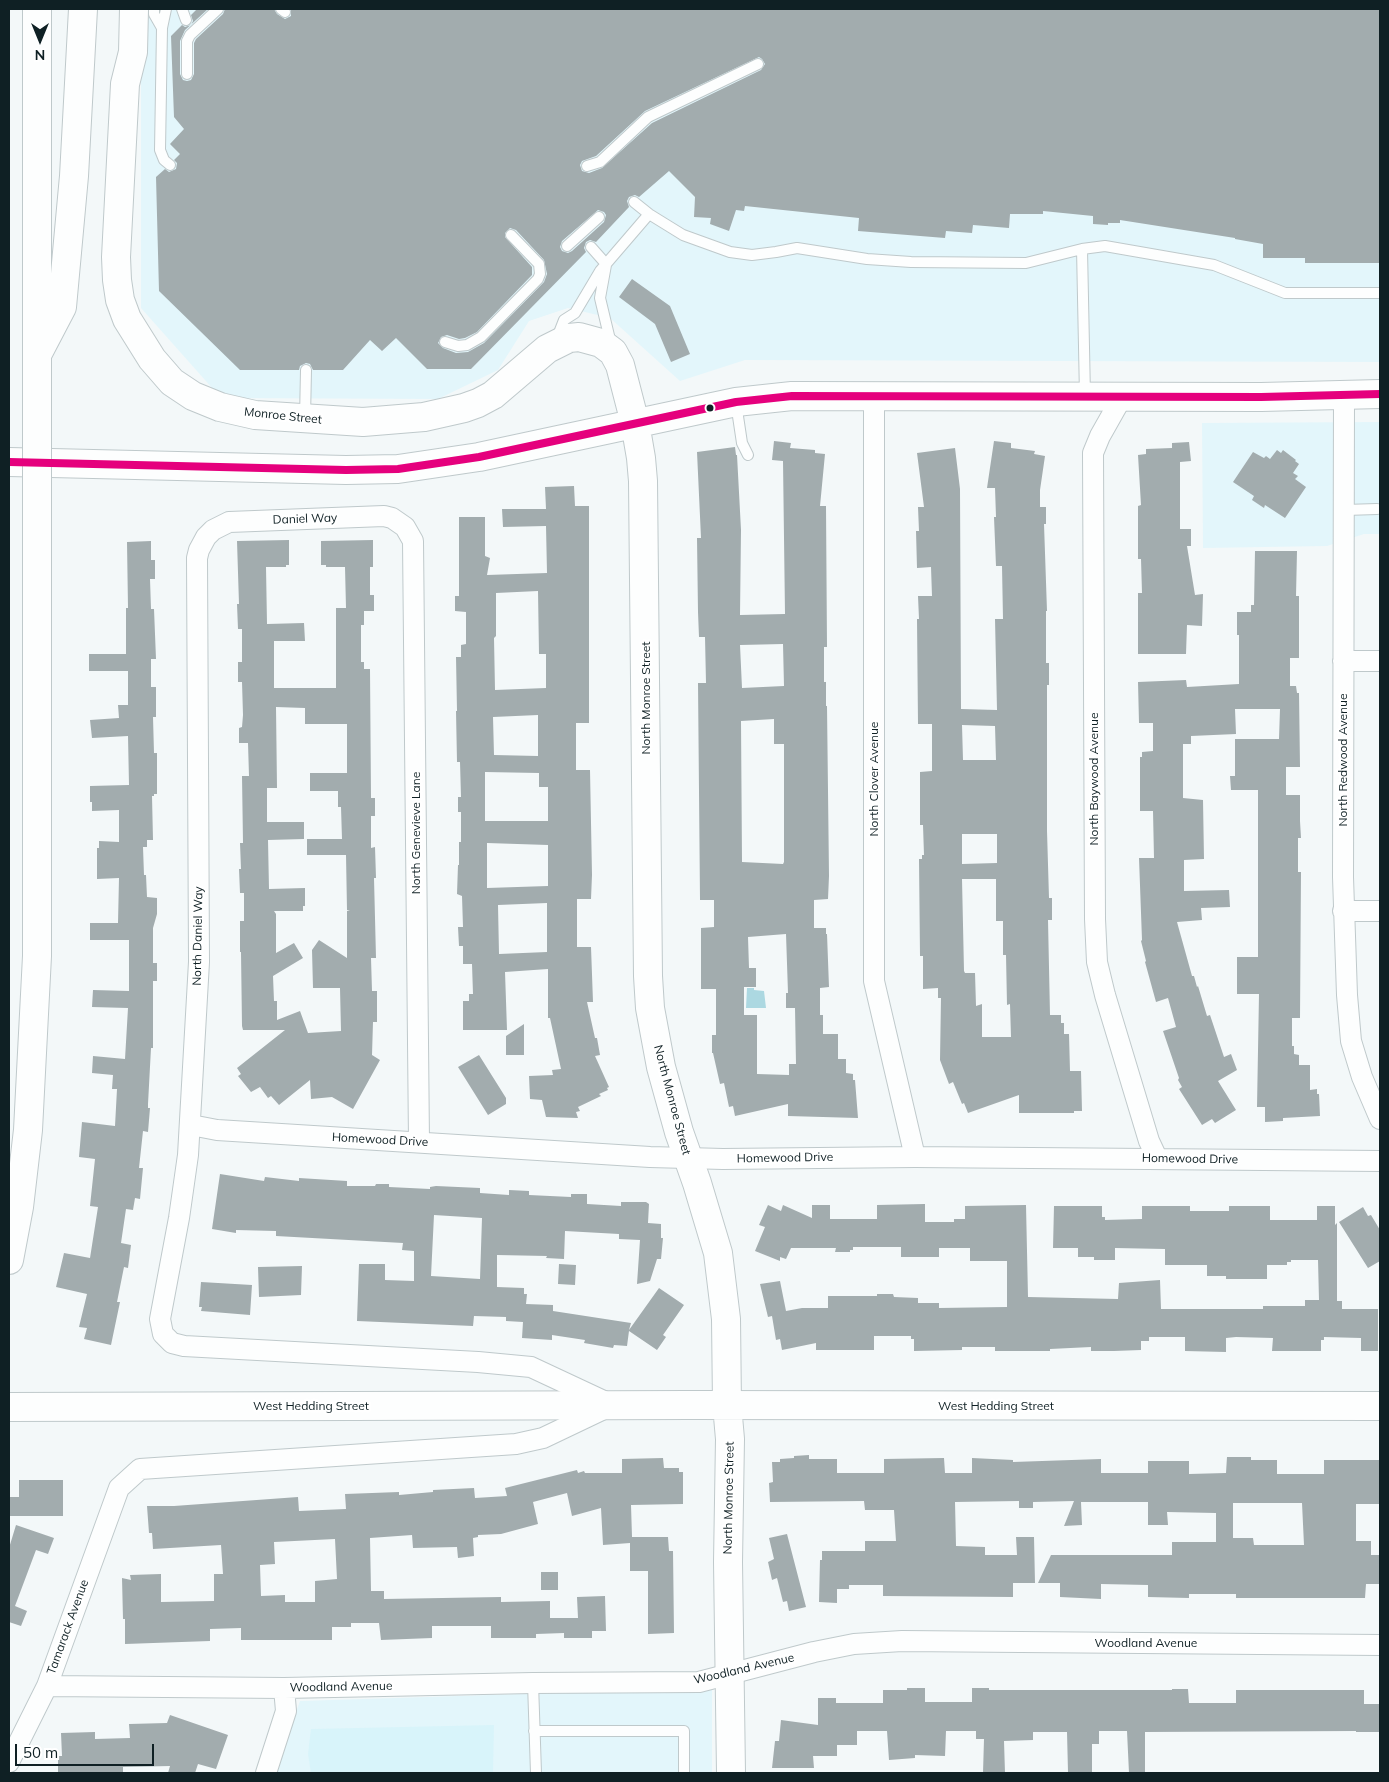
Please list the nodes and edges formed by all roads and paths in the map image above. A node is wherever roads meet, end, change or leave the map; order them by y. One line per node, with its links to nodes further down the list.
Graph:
1 (37, 9): 28 (main road)
2 (83, 9): 28 (main road)
3 (119, 9): 13 (main road, Monroe Street)
4 (134, 9): 13 (main road, Monroe Street)
5 (154, 9): 10 (lane)
6 (166, 9): 10 (lane)
7 (182, 9): 9 (lane)
8 (218, 9): 12 (lane)
9 (186, 20)
10 (162, 28): 14 (lane)
11 (758, 64): 15 (lane)
12 (187, 74)
13 (124, 84): 36 (main road, Monroe Street)
14 (170, 165)
15 (587, 166)
16 (634, 202): 17 (lane)
17 (649, 214): 22 (lane); 23 (lane)
18 (599, 217): 20 (lane)
19 (511, 234): 25 (lane)
20 (567, 246)
21 (591, 248): 23 (lane)
22 (1082, 249): 24 (lane); 32 (lane)
23 (606, 264): 26 (lane); 27 (lane)
24 (1380, 292)
25 (445, 342)
26 (554, 344): 27 (main road, Monroe Street); 36 (main road, Monroe Street)
27 (613, 352): 37 (main road)
28 (37, 354): 55 (main road, bridge)
29 (306, 370): 36 (lane)
30 (1380, 394): 31 (main road)
31 (1344, 395): 34 (main road); 41 (street, North Redwood Avenue)
32 (1085, 396): 33 (main road); 34 (main road)
33 (874, 397): 35 (main road); 52 (street, North Clover Avenue)
34 (1122, 397): 53 (street, North Baywood Avenue)
35 (736, 402): 37 (main road); 38 (lane)
36 (305, 419)
37 (635, 423): 39 (main road); 51 (main road, North Monroe Street)
38 (748, 455)
39 (9, 462)
40 (1377, 509): 41 (lane)
41 (1345, 510): 45 (street, North Redwood Avenue)
42 (405, 527): 43 (street, Daniel Way); 50 (street, North Genevieve Lane)
43 (206, 537): 49 (street, North Daniel Way)
44 (1380, 661): 45 (street)
45 (1343, 662): 47 (street, North Redwood Avenue)
46 (1380, 910): 47 (street)
47 (1343, 911): 48 (street, North Redwood Avenue)
48 (1380, 1119)
49 (190, 1125): 50 (street, Homewood Drive); 56 (street, North Daniel Way)
50 (419, 1142): 51 (street, Homewood Drive)
51 (687, 1157): 52 (street, Homewood Drive); 58 (main road, North Monroe Street)
52 (915, 1157): 53 (street, Homewood Drive)
53 (1158, 1158): 54 (street, Homewood Drive)
54 (1380, 1161)
55 (9, 1260)
56 (163, 1334): 57 (street, West Hedding Street)
57 (612, 1405): 58 (main road, West Hedding Street); 60 (main road, West Hedding Street); 61 (street, West Hedding Street)
58 (727, 1405): 59 (main road, West Hedding Street); 63 (main road, North Monroe Street)
59 (1380, 1406)
60 (9, 1407)
61 (119, 1488): 65 (street, Tamarack Avenue)
62 (1380, 1644): 63 (street, Woodland Avenue)
63 (730, 1673): 64 (street, Woodland Avenue); 72 (main road, North Monroe Street)
64 (533, 1683): 66 (street, Woodland Avenue); 67 (lane)
65 (47, 1686): 66 (street, Woodland Avenue); 68 (street, Tamarack Avenue)
66 (284, 1688): 69 (street)
67 (534, 1730): 70 (lane); 71 (lane)
68 (9, 1762)
69 (266, 1773)
70 (536, 1773)
71 (684, 1773)
72 (730, 1773)

